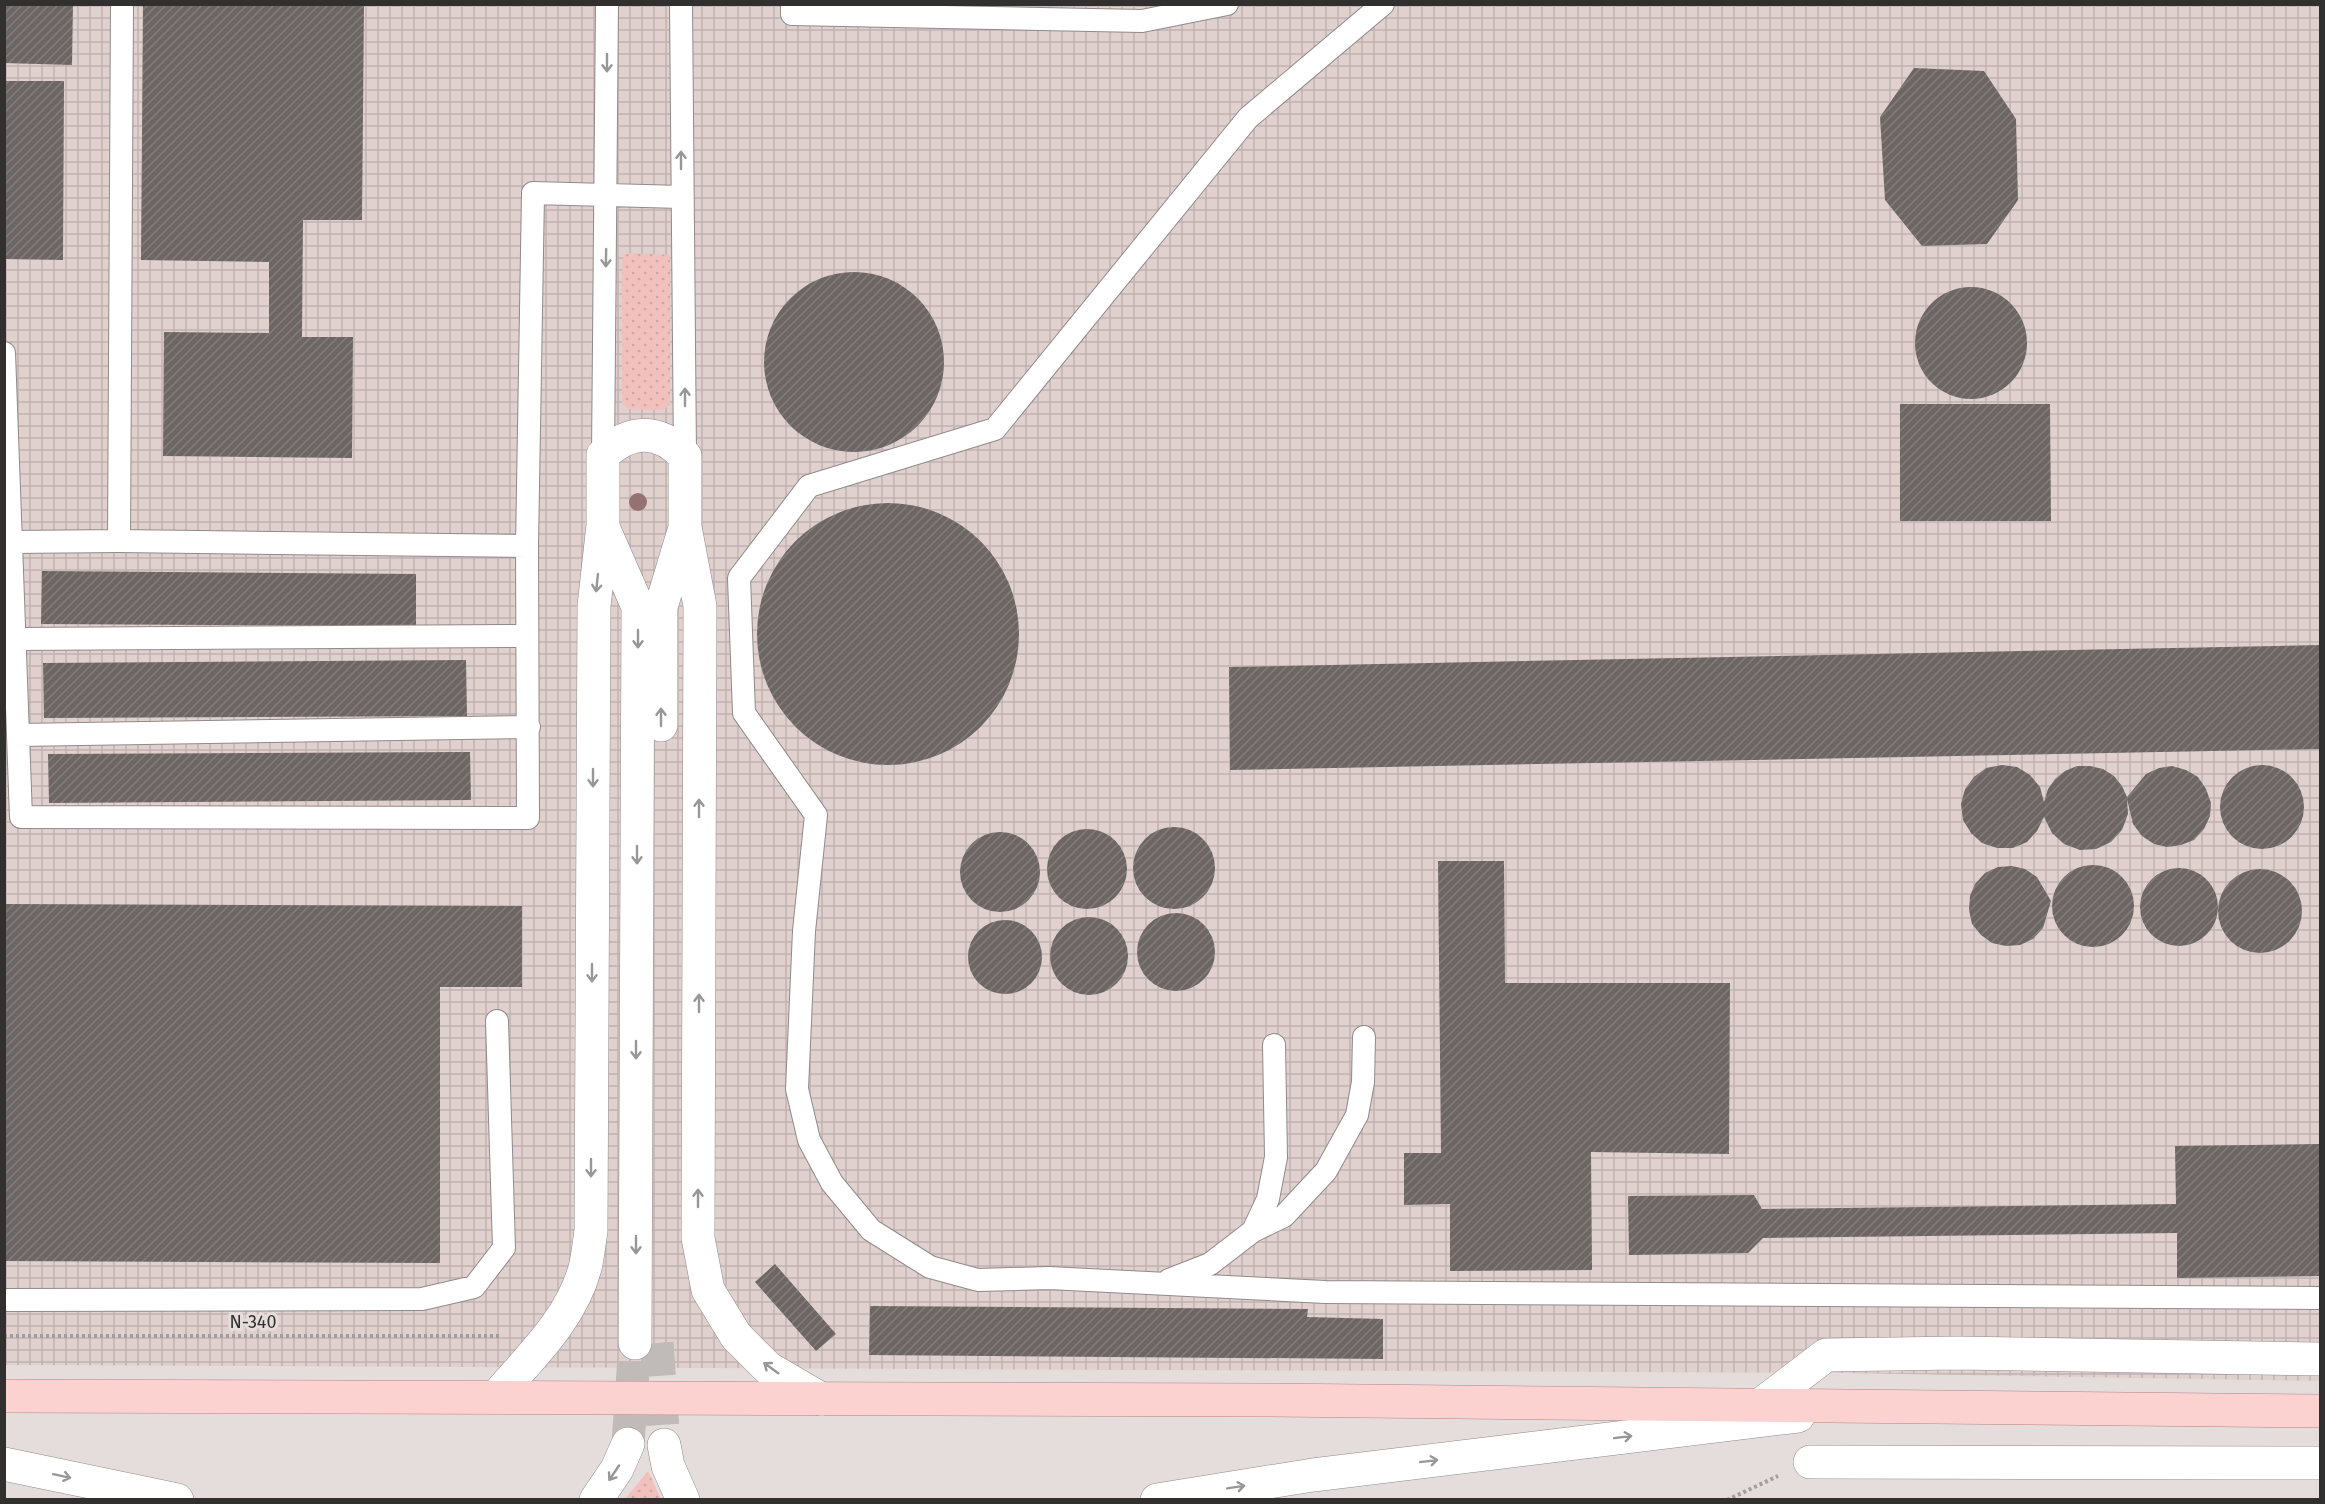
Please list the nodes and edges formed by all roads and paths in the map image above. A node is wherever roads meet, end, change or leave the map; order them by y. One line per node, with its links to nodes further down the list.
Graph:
1 (122, 4): 14 (lane)
2 (607, 4): 7 (lane, one-way to 7)
3 (681, 4): 8 (lane, one-way to 3)
4 (792, 4): 5 (lane)
5 (1227, 4)
6 (1383, 4): 25 (lane)
7 (606, 195): 8 (lane); 10 (lane, one-way to 10); 16 (lane)
8 (682, 197): 11 (lane, one-way to 8)
9 (4, 353): 15 (lane)
10 (603, 455): 11 (street); 12 (street)
11 (685, 456): 13 (street)
12 (603, 525): 13 (street, one-way to 13); 32 (street, one-way to 32)
13 (685, 526): 33 (street, one-way to 13)
14 (119, 541): 15 (lane); 16 (lane)
15 (11, 542): 18 (lane)
16 (527, 546): 17 (lane)
17 (527, 636): 18 (lane); 19 (lane)
18 (15, 639): 20 (lane)
19 (529, 727): 20 (lane); 20 (lane)
20 (18, 735)
21 (497, 1021): 27 (lane)
22 (1364, 1037): 24 (lane)
23 (1274, 1045): 24 (lane)
24 (1253, 1231): 25 (lane)
25 (1159, 1284): 26 (lane)
26 (2320, 1298)
27 (4, 1300)
28 (4, 1336): 29 (path, N-340)
29 (502, 1336)
30 (2320, 1359): 34 (street)
31 (4, 1396): 32 (main road)
32 (496, 1397): 33 (main road)
33 (821, 1399): 34 (main road)
34 (1760, 1406): 35 (main road)
35 (1880, 1406): 36 (main road); 45 (street, one-way to 35)
36 (2320, 1411)
37 (628, 1444): 43 (street, one-way to 43)
38 (664, 1445): 44 (street)
39 (1810, 1462): 40 (street); 46 (path)
40 (2320, 1463)
41 (4, 1464): 42 (street, one-way to 42)
42 (177, 1500)
43 (596, 1500)
44 (683, 1500)
45 (1157, 1500)
46 (1727, 1500)

